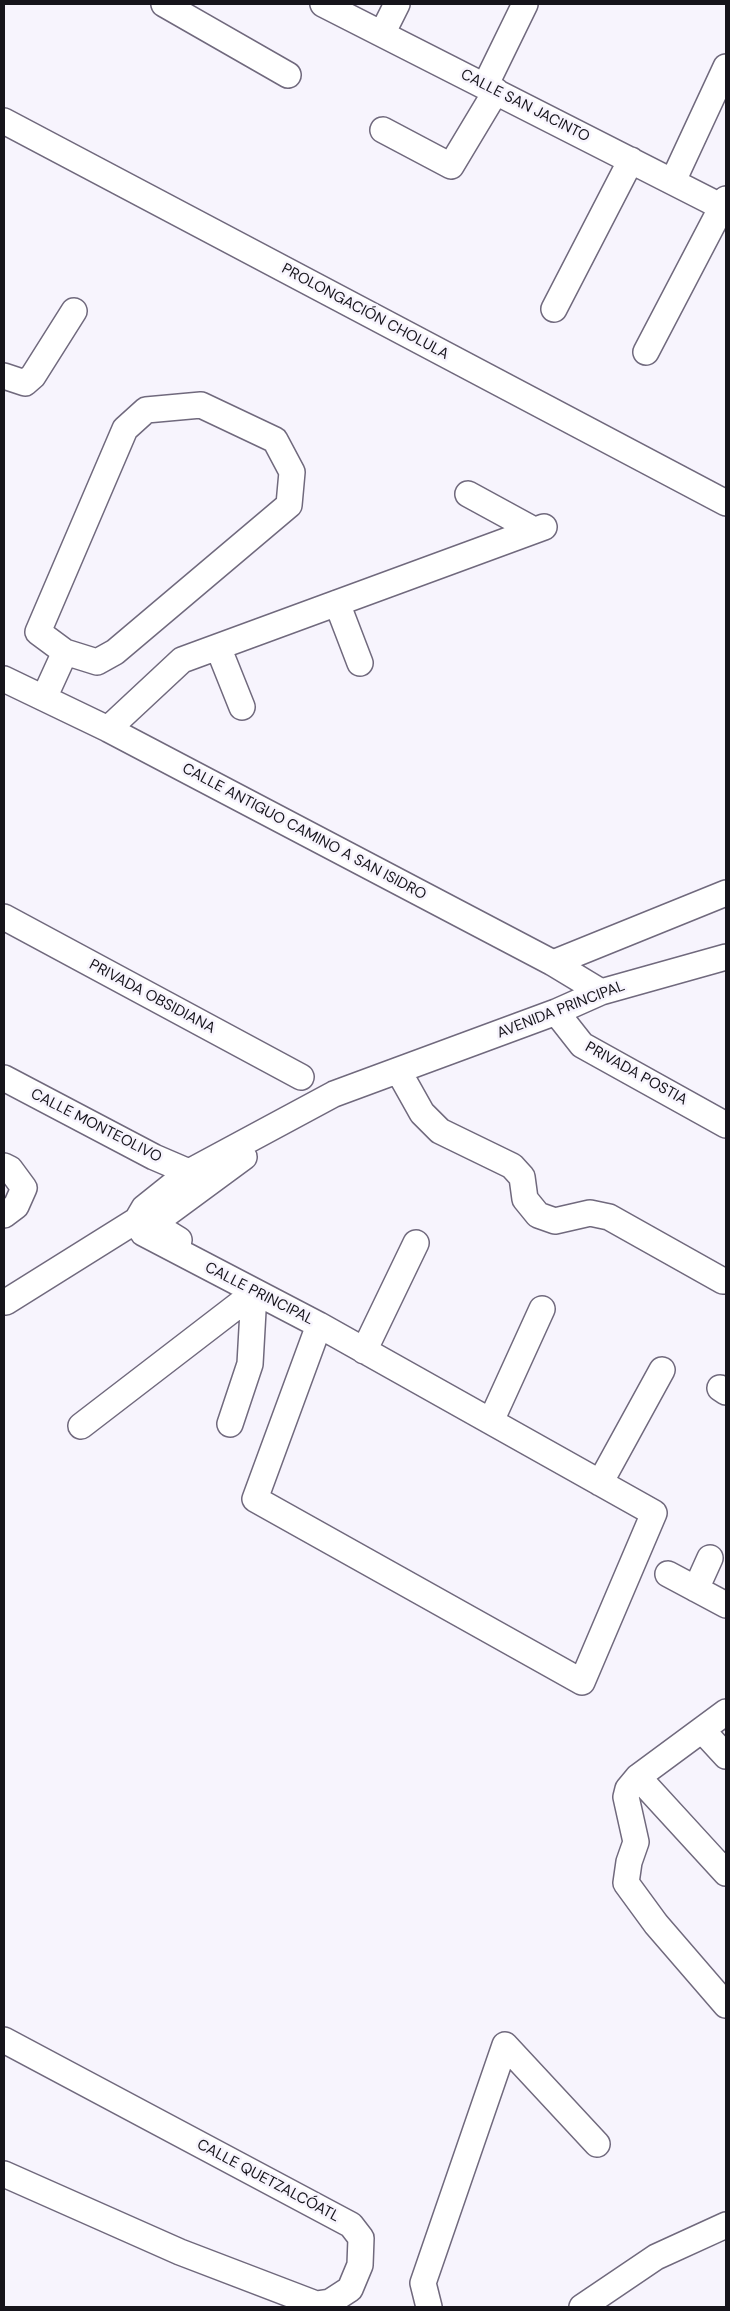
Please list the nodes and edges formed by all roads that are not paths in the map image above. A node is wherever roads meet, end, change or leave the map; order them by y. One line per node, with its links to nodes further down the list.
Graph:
1 (164, 4): 7 (street)
2 (323, 4): 5 (street, CALLE SAN JACINTO)
3 (397, 4): 5 (street)
4 (524, 4): 8 (street)
5 (382, 34): 8 (street, CALLE SAN JACINTO)
6 (726, 67): 12 (street)
7 (288, 75)
8 (490, 89): 10 (street); 11 (street, CALLE SAN JACINTO)
9 (4, 121): 19 (street, PROLONGACIÓN CHOLULA)
10 (383, 130)
11 (631, 160): 12 (street, CALLE SAN JACINTO); 14 (street)
12 (672, 181): 13 (street, CALLE SAN JACINTO)
13 (725, 205): 16 (street)
14 (554, 309)
15 (74, 311): 17 (street)
16 (646, 352)
17 (15, 380)
18 (468, 494): 20 (street)
19 (726, 503)
20 (337, 603): 21 (street); 23 (street)
21 (218, 647): 26 (street); 27 (street)
22 (65, 652): 22 (street); 25 (street)
23 (360, 663)
24 (4, 679): 25 (street, CALLE ANTIGUO CAMINO A SAN ISIDRO)
25 (44, 698): 27 (street, CALLE ANTIGUO CAMINO A SAN ISIDRO)
26 (242, 708)
27 (108, 729): 31 (street, CALLE ANTIGUO CAMINO A SAN ISIDRO)
28 (726, 893): 31 (street)
29 (4, 917): 35 (street, PRIVADA OBSIDIANA)
30 (726, 956): 32 (street, AVENIDA PRINCIPAL)
31 (553, 963): 32 (street, CALLE ANTIGUO CAMINO A SAN ISIDRO)
32 (601, 992): 33 (street, AVENIDA PRINCIPAL)
33 (556, 1012): 34 (street, AVENIDA PRINCIPAL); 37 (street, PRIVADA POSTIA)
34 (399, 1072): 40 (street); 44 (street)
35 (301, 1077)
36 (4, 1078): 40 (street, CALLE MONTEOLIVO)
37 (726, 1125)
38 (262, 1144): 50 (street)
39 (4, 1166): 41 (street)
40 (189, 1172): 42 (street)
41 (4, 1215)
42 (137, 1220): 45 (street, CALLE PRINCIPAL); 46 (street)
43 (416, 1243): 50 (street)
44 (723, 1281)
45 (254, 1293): 47 (street); 49 (street, CALLE PRINCIPAL); 53 (street); 54 (street)
46 (6, 1302)
47 (234, 1308)
48 (542, 1309): 52 (street)
49 (319, 1325): 50 (street, CALLE PRINCIPAL); 55 (street, CALLE PRINCIPAL)
50 (366, 1348): 52 (street, CALLE PRINCIPAL)
51 (662, 1370): 55 (street)
52 (491, 1422): 55 (street, CALLE PRINCIPAL)
53 (230, 1424)
54 (81, 1426)
55 (600, 1483)
56 (710, 1558): 58 (street)
57 (668, 1574): 58 (street)
58 (696, 1589): 59 (street)
59 (726, 1605)
60 (726, 1712): 61 (street)
61 (702, 1730): 62 (street); 63 (street)
62 (726, 1756)
63 (632, 1787): 64 (street); 65 (street)
64 (726, 1873)
65 (726, 2005)
66 (4, 2040): 68 (street, CALLE QUETZALCÓATL)
67 (597, 2144): 70 (street)
68 (4, 2174)
69 (726, 2225): 71 (street)
70 (429, 2307)
71 (582, 2307)

